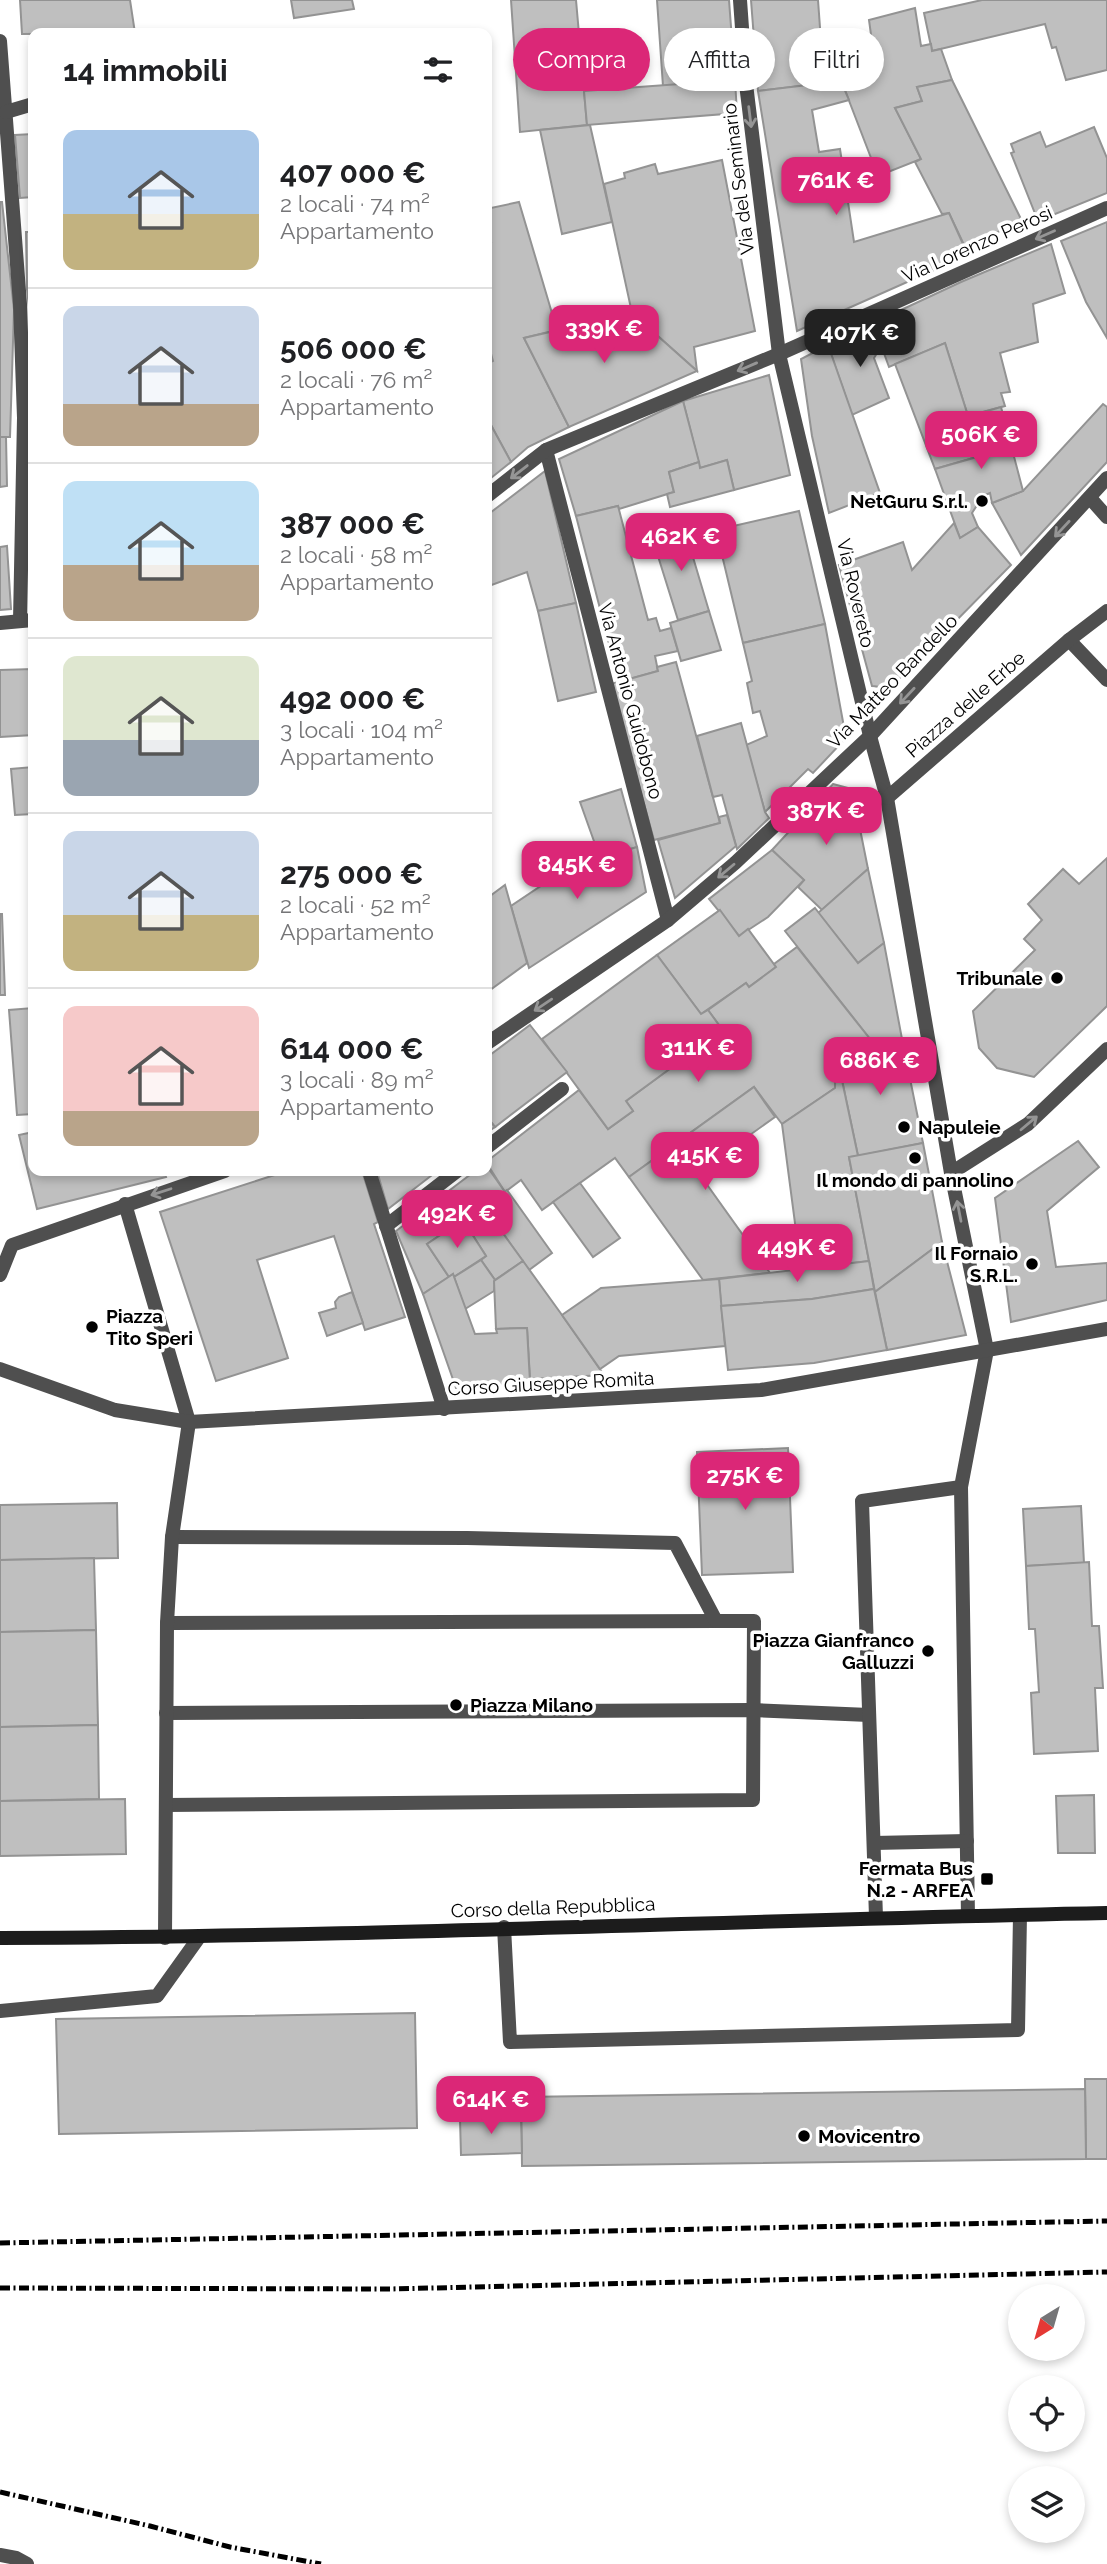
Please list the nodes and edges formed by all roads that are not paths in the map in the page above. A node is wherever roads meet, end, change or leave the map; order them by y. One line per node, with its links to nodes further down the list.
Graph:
1 (740, 0): 7 (street, Via del Seminario, one-way to 7)
2 (0, 41): 4 (street)
3 (28, 105): 4 (street)
4 (6, 111): 5 (street)
5 (5, 191): 14 (street)
6 (1107, 208): 7 (street, Via Lorenzo Perosi, one-way to 7)
7 (779, 354): 8 (street, Via Lorenzo Perosi, one-way to 8); 18 (street, Via Rovereto)
8 (546, 450): 10 (street, Via Lorenzo Perosi, one-way to 10); 20 (street, Via Antonio Guidobono)
9 (1107, 478): 11 (street, Via Matteo Bandello)
10 (492, 492)
11 (1090, 498): 12 (street); 18 (street, Via Matteo Bandello, one-way to 18)
12 (1107, 517)
13 (1107, 611): 16 (street, Piazza delle Erbe)
14 (27, 621): 15 (street)
15 (0, 623)
16 (1069, 640): 17 (street); 19 (street, Piazza delle Erbe)
17 (1107, 680)
18 (870, 736): 19 (street, Via Rovereto); 20 (street, Via Matteo Bandello, one-way to 20)
19 (887, 798): 25 (street, Via Rovereto)
20 (668, 920): 21 (street, Via Matteo Bandello, one-way to 21)
21 (492, 1040)
22 (1107, 1049): 25 (street, one-way to 22)
23 (562, 1089): 24 (street)
24 (492, 1143)
25 (951, 1173): 33 (street, Via Rovereto, one-way to 25)
26 (210, 1176): 29 (street, one-way to 29)
27 (371, 1176): 30 (street)
28 (451, 1176): 30 (street)
29 (125, 1204): 31 (street); 36 (street)
30 (386, 1226): 35 (street)
31 (0, 1275)
32 (1107, 1329): 33 (street, Corso Giuseppe Romita)
33 (986, 1350): 35 (street, Corso Giuseppe Romita); 37 (street)
34 (0, 1369): 36 (street, Corso Giuseppe Romita)
35 (444, 1409): 36 (street, Corso Giuseppe Romita)
36 (189, 1422): 38 (street)
37 (961, 1487): 43 (street); 45 (street)
38 (172, 1537): 39 (street); 40 (street)
39 (716, 1621): 40 (street); 41 (street)
40 (167, 1623): 42 (street)
41 (752, 1710): 42 (street); 43 (street); 44 (street)
42 (166, 1713): 44 (street)
43 (869, 1715): 46 (street)
44 (166, 1805): 54 (street)
45 (967, 1841): 46 (street); 49 (street)
46 (874, 1843): 50 (street)
47 (1107, 1913): 48 (street, Corso della Repubblica)
48 (1020, 1915): 49 (street, Corso della Repubblica); 51 (street)
49 (968, 1916): 50 (street, Corso della Repubblica)
50 (876, 1917): 51 (street, Corso della Repubblica)
51 (504, 1927): 52 (street, Corso della Repubblica)
52 (200, 1936): 54 (street, Corso della Repubblica); 55 (street)
53 (0, 1938): 54 (street, Corso della Repubblica)
54 (165, 1938)
55 (0, 2011)
56 (0, 2555): 57 (street)
57 (27, 2564)

